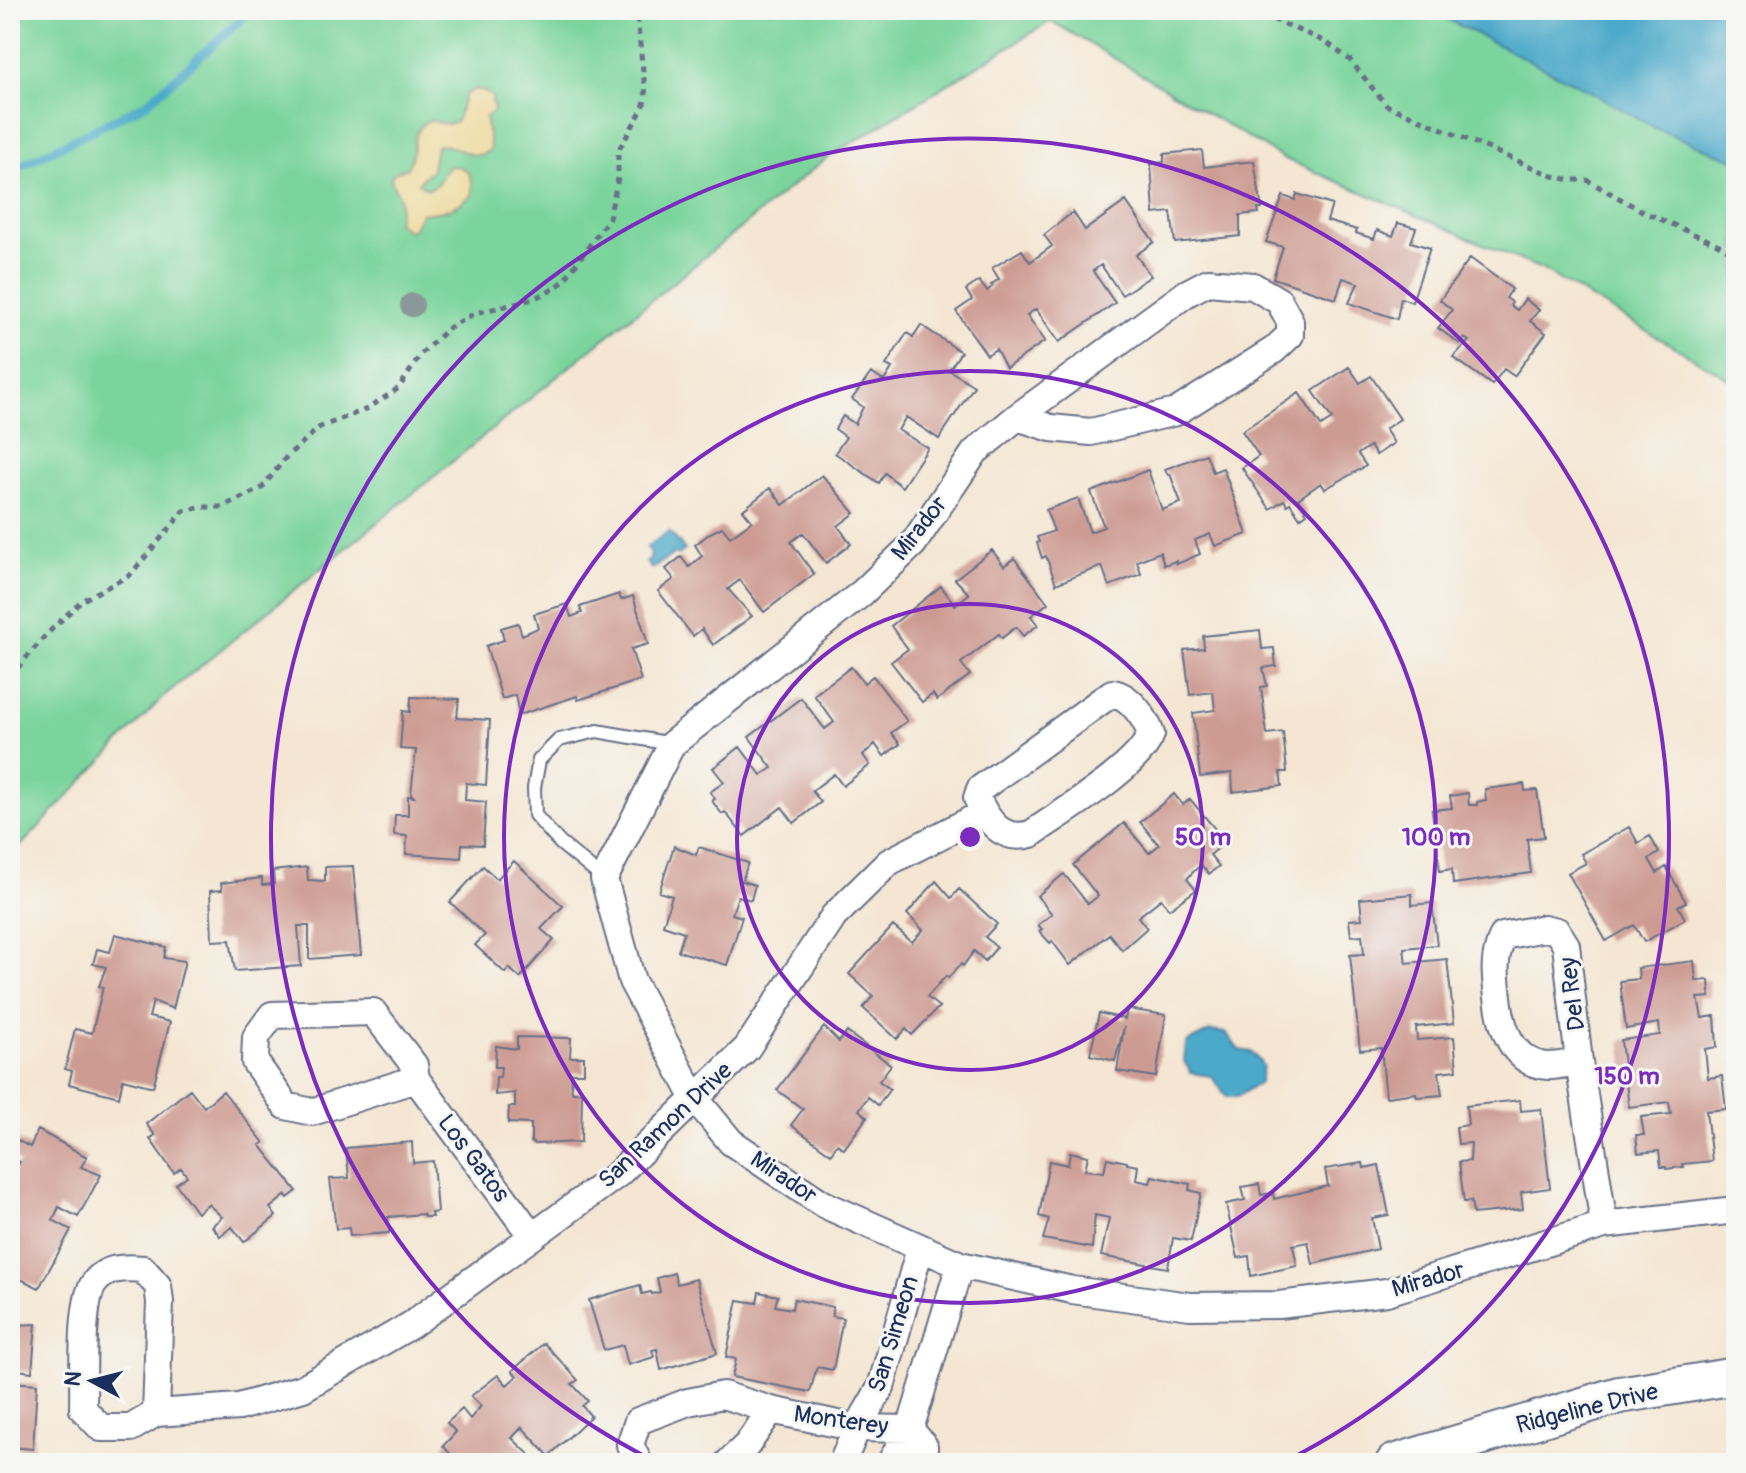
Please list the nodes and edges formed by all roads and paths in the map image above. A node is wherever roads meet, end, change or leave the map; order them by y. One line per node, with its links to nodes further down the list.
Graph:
1 (636, 10): 5 (path)
2 (1251, 10): 3 (path)
3 (1736, 255)
4 (1017, 417): 4 (street, Mirador); 6 (street, Mirador)
5 (10, 677)
6 (672, 744): 8 (street, Mirador); 8 (lane)
7 (984, 813): 7 (street); 11 (street, San Ramon Drive)
8 (604, 879): 11 (street, Mirador)
9 (1579, 1062): 9 (street, Del Rey); 13 (street, Del Rey)
10 (416, 1079): 10 (street, Los Gatos); 14 (street, Los Gatos)
11 (694, 1097): 14 (street, San Ramon Drive); 15 (street, Mirador)
12 (1736, 1210): 13 (street, Mirador)
13 (1604, 1225): 16 (street, Mirador)
14 (532, 1236): 19 (street, San Ramon Drive)
15 (920, 1248): 16 (street, Mirador); 20 (street, San Simeon)
16 (960, 1265): 21 (street, San Simeon)
17 (1736, 1376): 27 (street, Ridgeline Drive)
18 (771, 1410): 20 (street, Monterey); 22 (street, Monterey); 23 (street, Monterey)
19 (156, 1413): 19 (street, San Ramon Drive)
20 (857, 1428): 21 (street, Monterey); 24 (street, San Simeon)
21 (910, 1429): 25 (street, San Simeon); 26 (street)
22 (639, 1463)
23 (728, 1463)
24 (845, 1463)
25 (890, 1463)
26 (924, 1463)
27 (1394, 1463)

